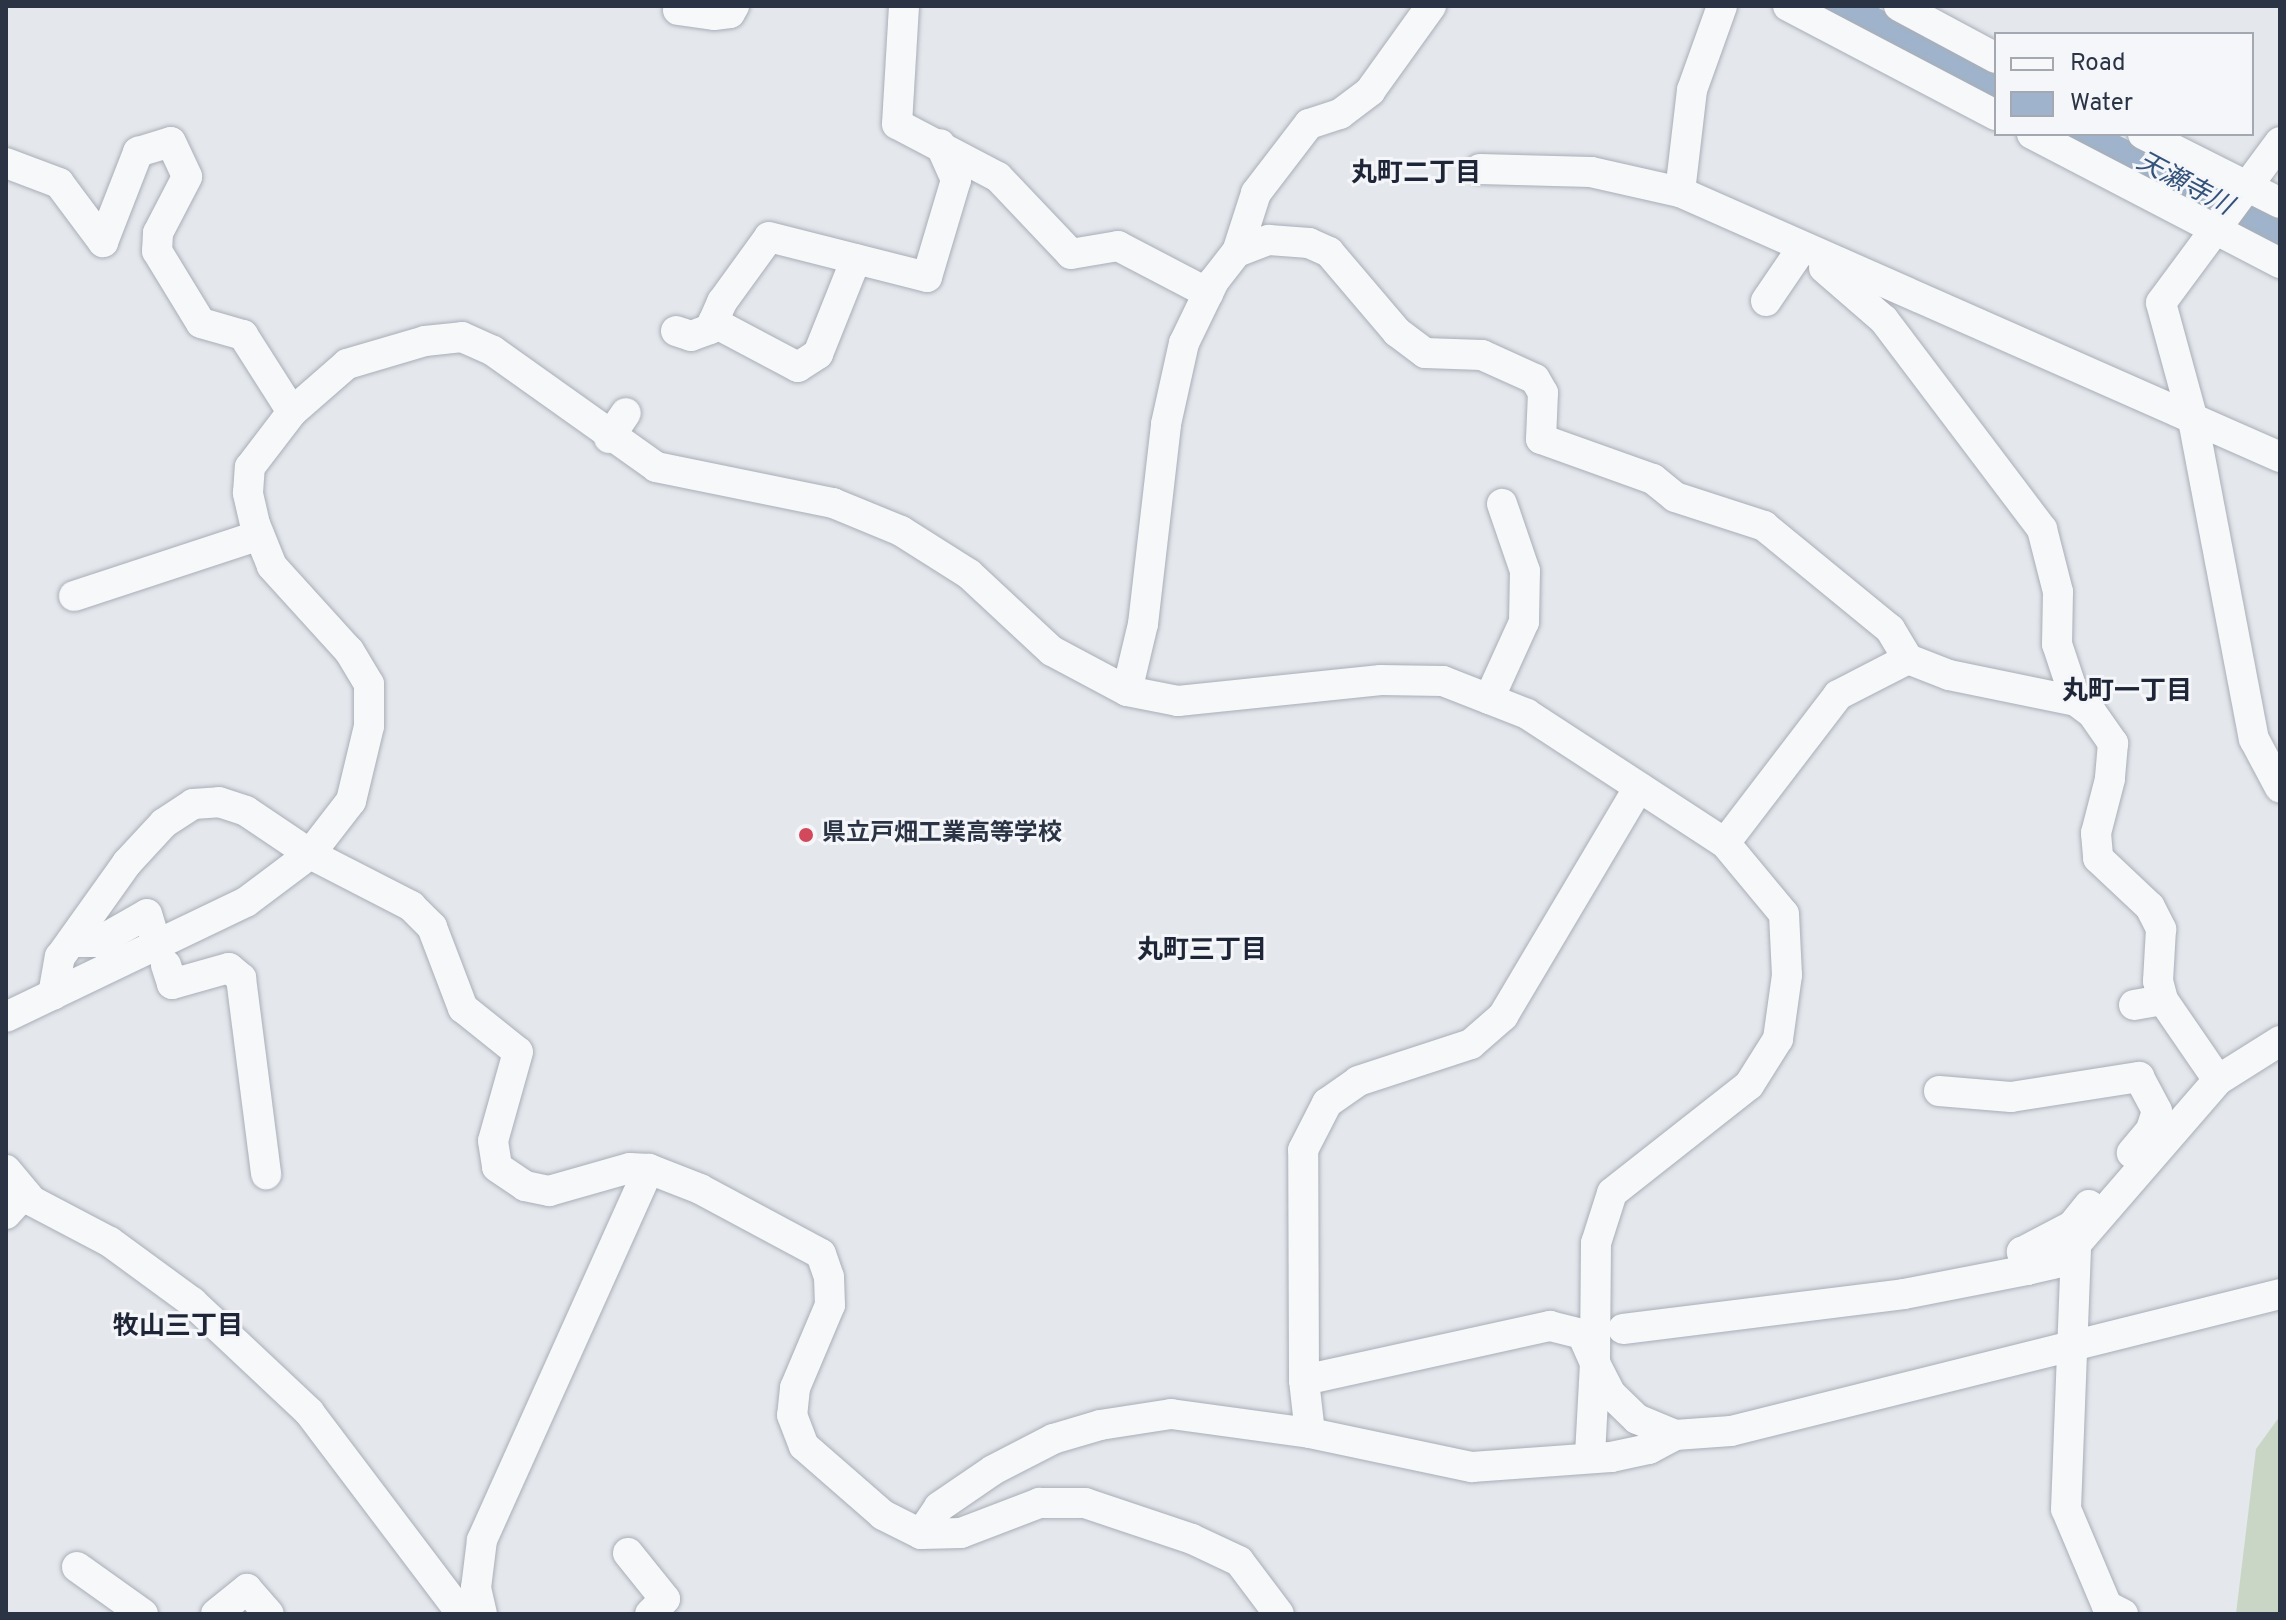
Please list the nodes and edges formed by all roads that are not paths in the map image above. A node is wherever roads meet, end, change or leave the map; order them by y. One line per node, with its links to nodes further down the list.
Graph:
1 (734, 6): 7 (street)
2 (904, 6): 14 (street)
3 (1431, 6): 22 (street)
4 (1722, 6): 18 (street)
5 (1788, 6): 10 (street)
6 (1899, 6): 8 (street)
7 (678, 10)
8 (1930, 13): 9 (street)
9 (1994, 57)
10 (1994, 114)
11 (2036, 136): 20 (street)
12 (2147, 136): 17 (street)
13 (2280, 142): 17 (street)
14 (940, 144): 23 (street); 25 (street)
15 (6, 163): 29 (street)
16 (1480, 169): 18 (street)
17 (2244, 185): 19 (street); 20 (street)
18 (1680, 192): 21 (street)
19 (2280, 203)
20 (2212, 228): 24 (street); 31 (street)
21 (1802, 248): 26 (street); 31 (street); 40 (street)
22 (1237, 252): 25 (street); 37 (street)
23 (856, 259): 27 (street); 27 (street)
24 (2280, 263)
25 (1208, 293): 38 (street)
26 (1766, 301)
27 (713, 322): 28 (street)
28 (676, 331)
29 (292, 412): 32 (street); 35 (street)
30 (626, 413): 32 (street)
31 (2193, 420): 33 (street); 42 (street)
32 (609, 438): 38 (street)
33 (2280, 457)
34 (1502, 504): 39 (street)
35 (259, 535): 36 (street); 44 (street)
36 (74, 596)
37 (1908, 659): 40 (street); 43 (street)
38 (1127, 691): 39 (street)
39 (1489, 699): 41 (street)
40 (2076, 701): 49 (street)
41 (1639, 787): 43 (street); 64 (street)
42 (2280, 788)
43 (1725, 843): 63 (street)
44 (310, 854): 46 (street); 48 (street); 55 (street)
45 (151, 927): 46 (street)
46 (72, 942): 48 (street)
47 (166, 965): 56 (street)
48 (53, 995): 51 (street)
49 (2163, 1000): 50 (street); 53 (street)
50 (2134, 1005)
51 (6, 1017)
52 (2280, 1041): 53 (street)
53 (2218, 1080): 58 (street)
54 (1939, 1091): 59 (street)
55 (649, 1169): 68 (street); 76 (street)
56 (266, 1174)
57 (12, 1192): 75 (street)
58 (2075, 1259): 59 (street); 62 (street)
59 (2027, 1270): 61 (street)
60 (2280, 1294): 62 (street)
61 (1623, 1329)
62 (2069, 1348): 66 (street); 78 (street)
63 (1595, 1363): 64 (street); 66 (street); 67 (street)
64 (1304, 1380): 65 (street)
65 (1310, 1433): 67 (street); 68 (street)
66 (1675, 1435): 67 (street)
67 (1590, 1456)
68 (921, 1534): 77 (street)
69 (628, 1553): 71 (street)
70 (77, 1567): 72 (street)
71 (666, 1609)
72 (143, 1614)
73 (216, 1614): 74 (street)
74 (269, 1614)
75 (462, 1614)
76 (482, 1614)
77 (1279, 1614)
78 (2123, 1614)

